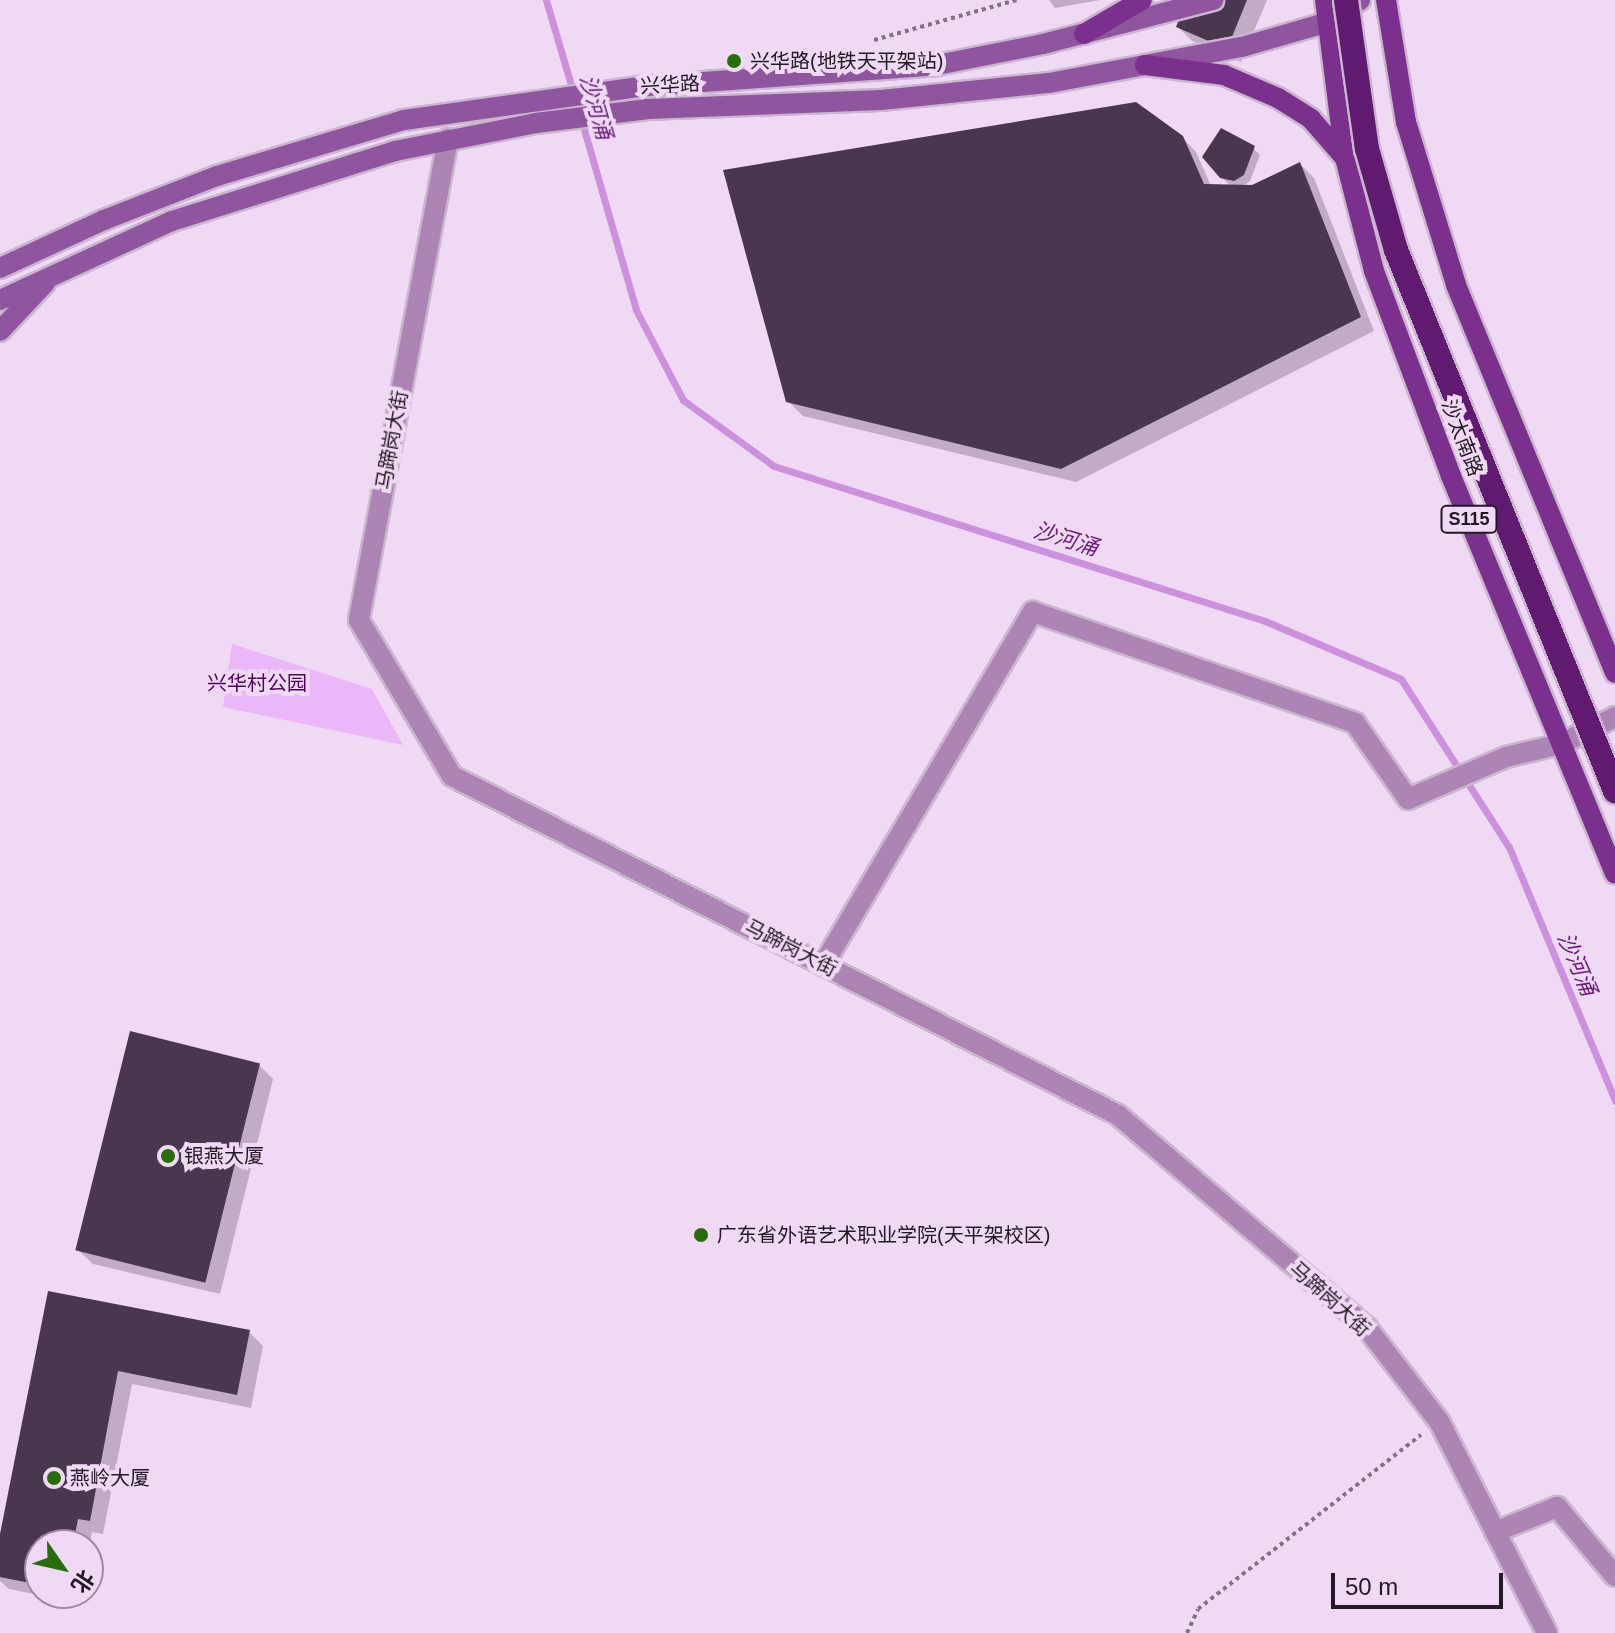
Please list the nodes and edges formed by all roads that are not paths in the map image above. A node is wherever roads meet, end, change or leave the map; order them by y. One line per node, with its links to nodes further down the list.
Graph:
1 (1142, 0): 6 (main road)
2 (1213, 0): 6 (main road, 兴华路)
3 (1360, 0): 5 (main road, 兴华路)
4 (1386, 0): 16 (main road)
5 (1330, 6): 7 (main road, 兴华路); 9 (main road, 沙太南路 / S115); 19 (highway, bridge)
6 (1084, 34): 10 (main road, 兴华路)
7 (1145, 65): 8 (main road, 兴华路); 9 (main road)
8 (448, 139): 13 (main road, 兴华路); 21 (street, 马蹄岗大街)
9 (1345, 158): 18 (main road, 沙太南路 / S115)
10 (61, 238): 11 (main road); 12 (main road, 兴华路)
11 (0, 255)
12 (0, 268)
13 (56, 272): 14 (main road, 兴华路); 15 (main road)
14 (0, 300)
15 (0, 331)
16 (1615, 673)
17 (1615, 717): 18 (street)
18 (1561, 744): 20 (main road, 沙太南路 / S115); 21 (street)
19 (1615, 791)
20 (1615, 873)
21 (823, 965): 22 (street, 马蹄岗大街)
22 (1495, 1532): 23 (street); 24 (street, 马蹄岗大街)
23 (1615, 1576)
24 (1547, 1633)

